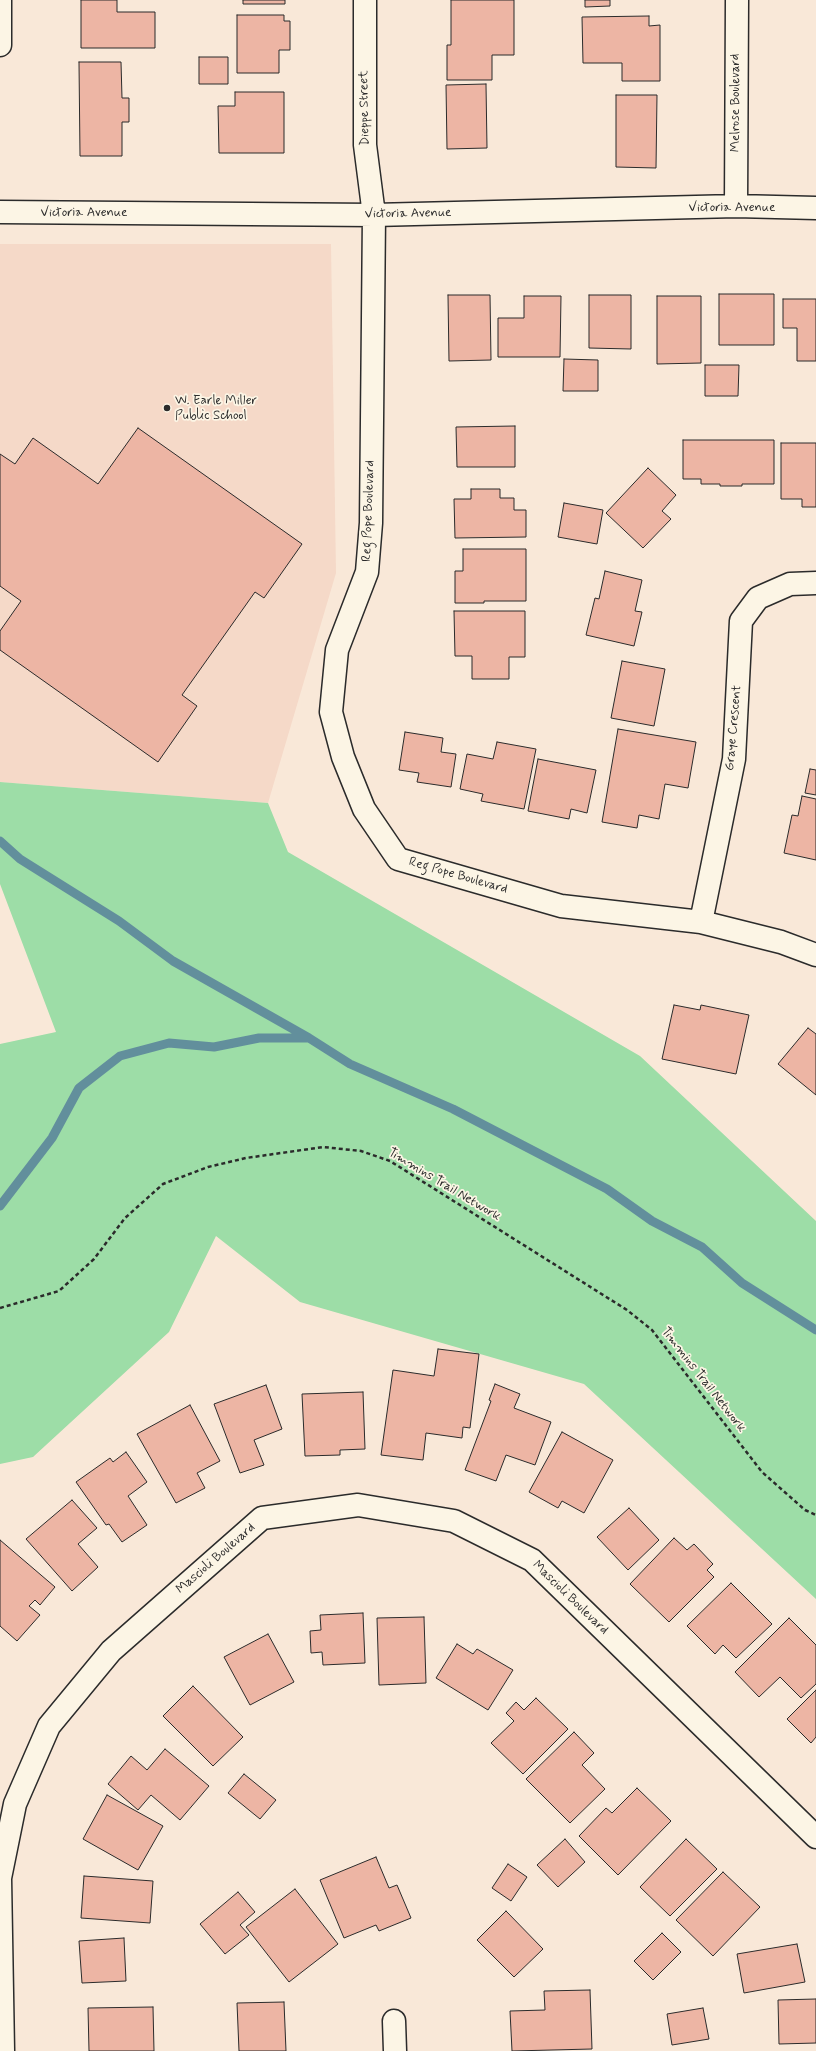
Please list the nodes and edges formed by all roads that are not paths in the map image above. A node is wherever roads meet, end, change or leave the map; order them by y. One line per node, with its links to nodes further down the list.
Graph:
1 (0, 0): 4 (street)
2 (365, 0): 8 (street, Dieppe Street)
3 (737, 0): 5 (street, Melrose Boulevard)
4 (0, 45)
5 (736, 206): 6 (street, Victoria Avenue); 8 (street, Victoria Avenue)
6 (816, 208)
7 (0, 212): 8 (street, Victoria Avenue)
8 (374, 216): 10 (street, Reg Pope Boulevard)
9 (816, 584): 10 (street, Graye Crescent)
10 (700, 922): 11 (street, Reg Pope Boulevard)
11 (816, 956)
12 (816, 1837): 14 (street, Mascioli Boulevard)
13 (394, 2021): 15 (street)
14 (3, 2051)
15 (395, 2051)

